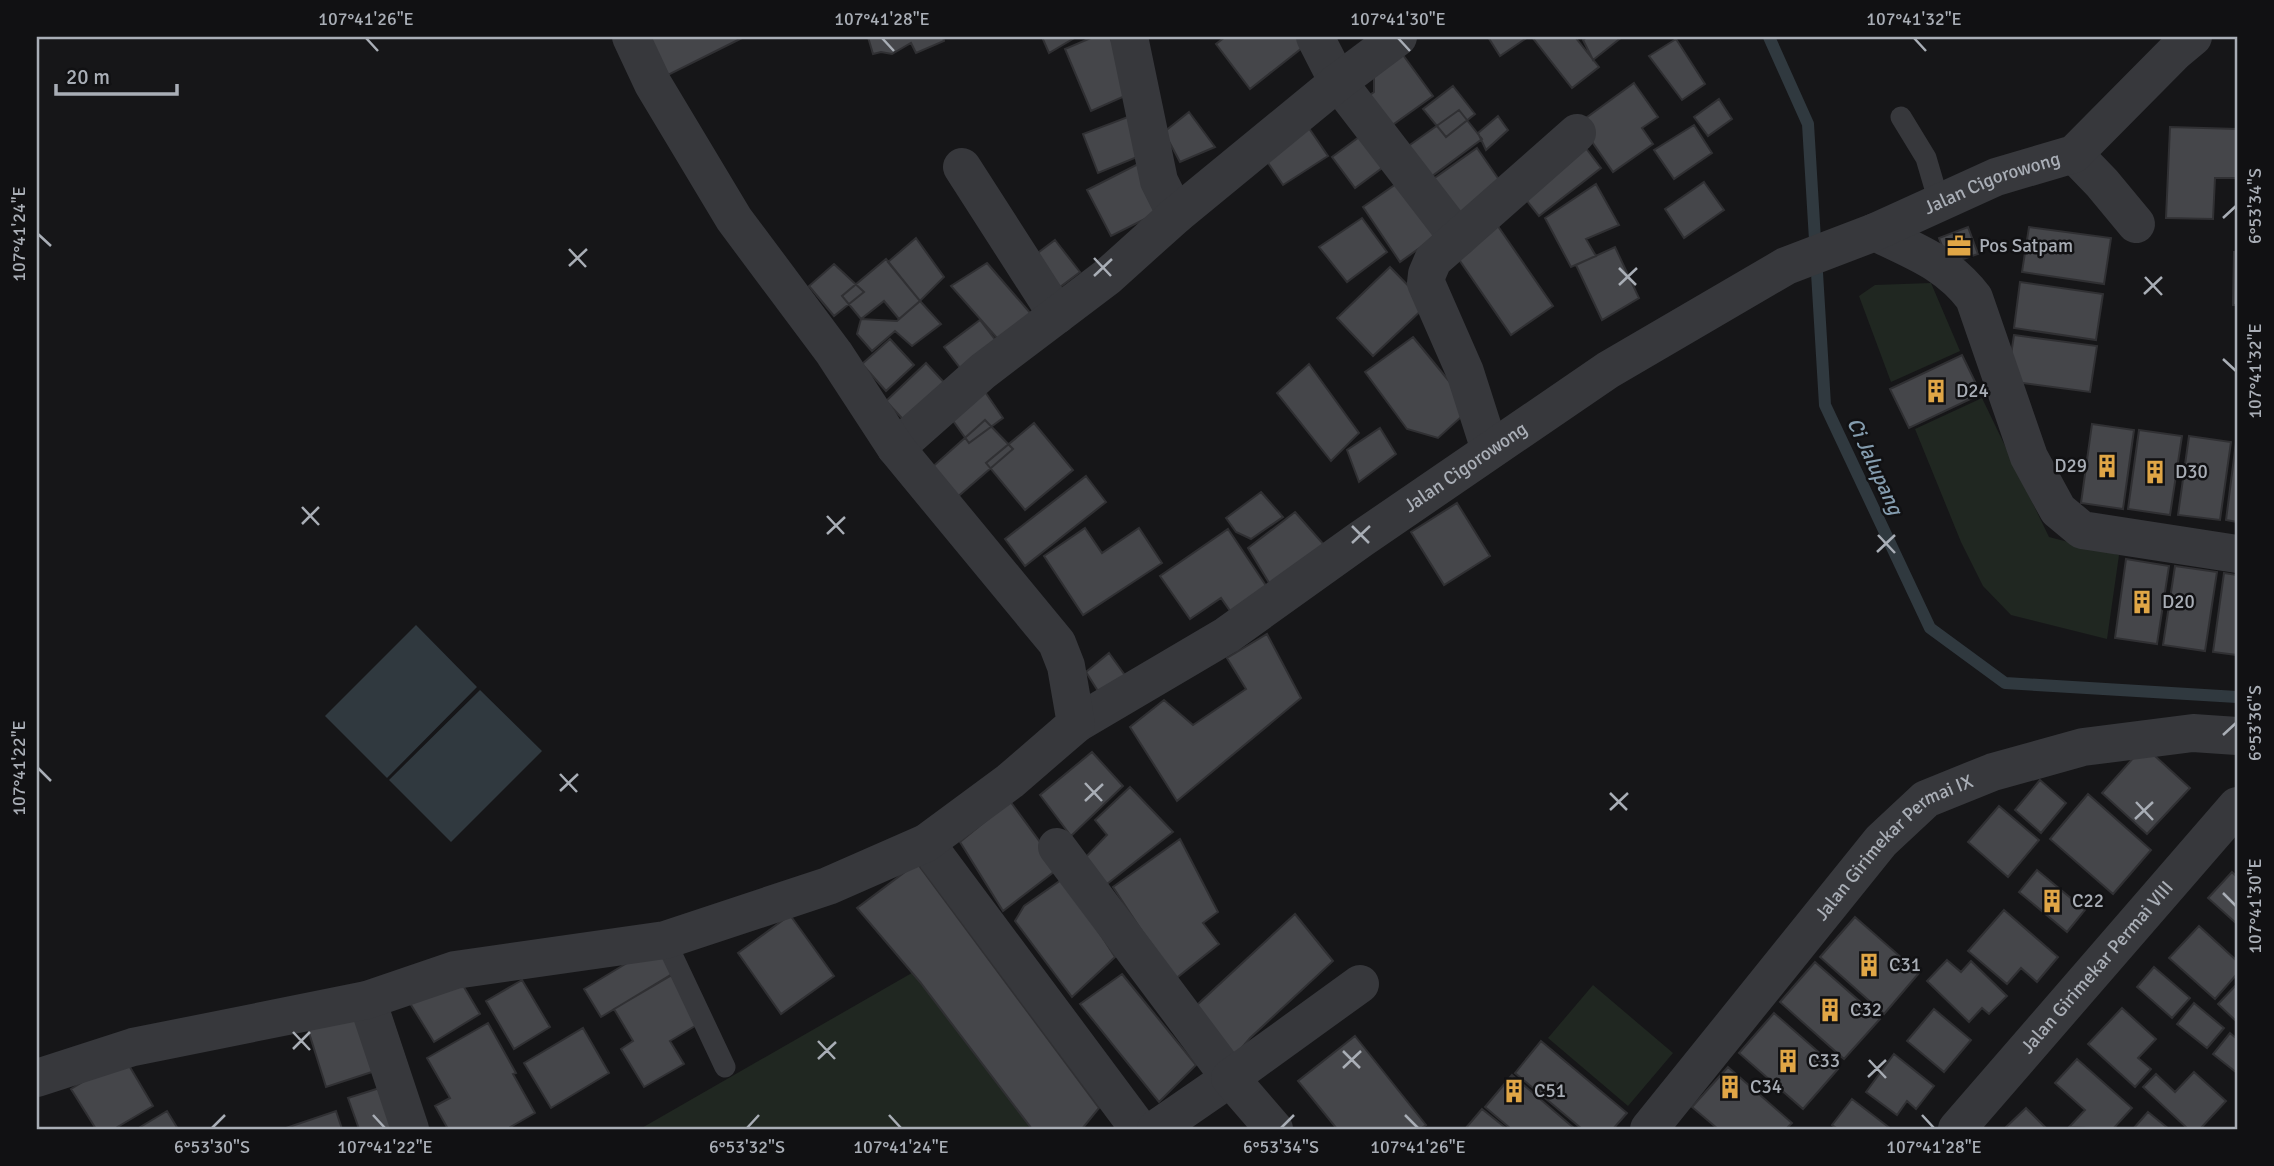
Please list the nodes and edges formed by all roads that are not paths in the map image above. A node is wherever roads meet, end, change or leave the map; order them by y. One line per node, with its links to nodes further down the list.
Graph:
1 (631, 37): 17 (street)
2 (1129, 37): 12 (street)
3 (1315, 37): 6 (street)
4 (1398, 37): 6 (street)
5 (2193, 37): 9 (street, Jalan Cigorowong)
6 (1338, 82): 12 (street); 15 (street)
7 (1901, 117): 11 (lane)
8 (1577, 132): 15 (street)
9 (2074, 154): 11 (street, Jalan Cigorowong); 13 (street)
10 (962, 167): 16 (street)
11 (1939, 202): 14 (street, Jalan Cigorowong)
12 (1176, 215): 16 (street)
13 (2136, 224)
14 (1872, 233): 18 (street, Jalan Cigorowong); 19 (street)
15 (1458, 238): 18 (street)
16 (1057, 315): 17 (street)
17 (896, 448): 20 (street)
18 (1490, 450): 20 (street, Jalan Cigorowong)
19 (2237, 554)
20 (1076, 724): 23 (street, Jalan Cigorowong)
21 (2237, 736): 35 (street, Jalan Girimekar Permai IX)
22 (2237, 806): 36 (street, Jalan Girimekar Permai VIII)
23 (926, 843): 25 (street, Jalan Cigorowong); 32 (street)
24 (1057, 847): 30 (street)
25 (664, 940): 27 (street, Jalan Cigorowong); 28 (lane)
26 (1360, 984): 30 (street)
27 (367, 1000): 29 (street, Jalan Cigorowong); 31 (street)
28 (725, 1067)
29 (37, 1078)
30 (1230, 1078): 33 (street); 34 (street)
31 (410, 1129)
32 (1139, 1129)
33 (1156, 1129)
34 (1273, 1129)
35 (1649, 1129)
36 (1957, 1129)

